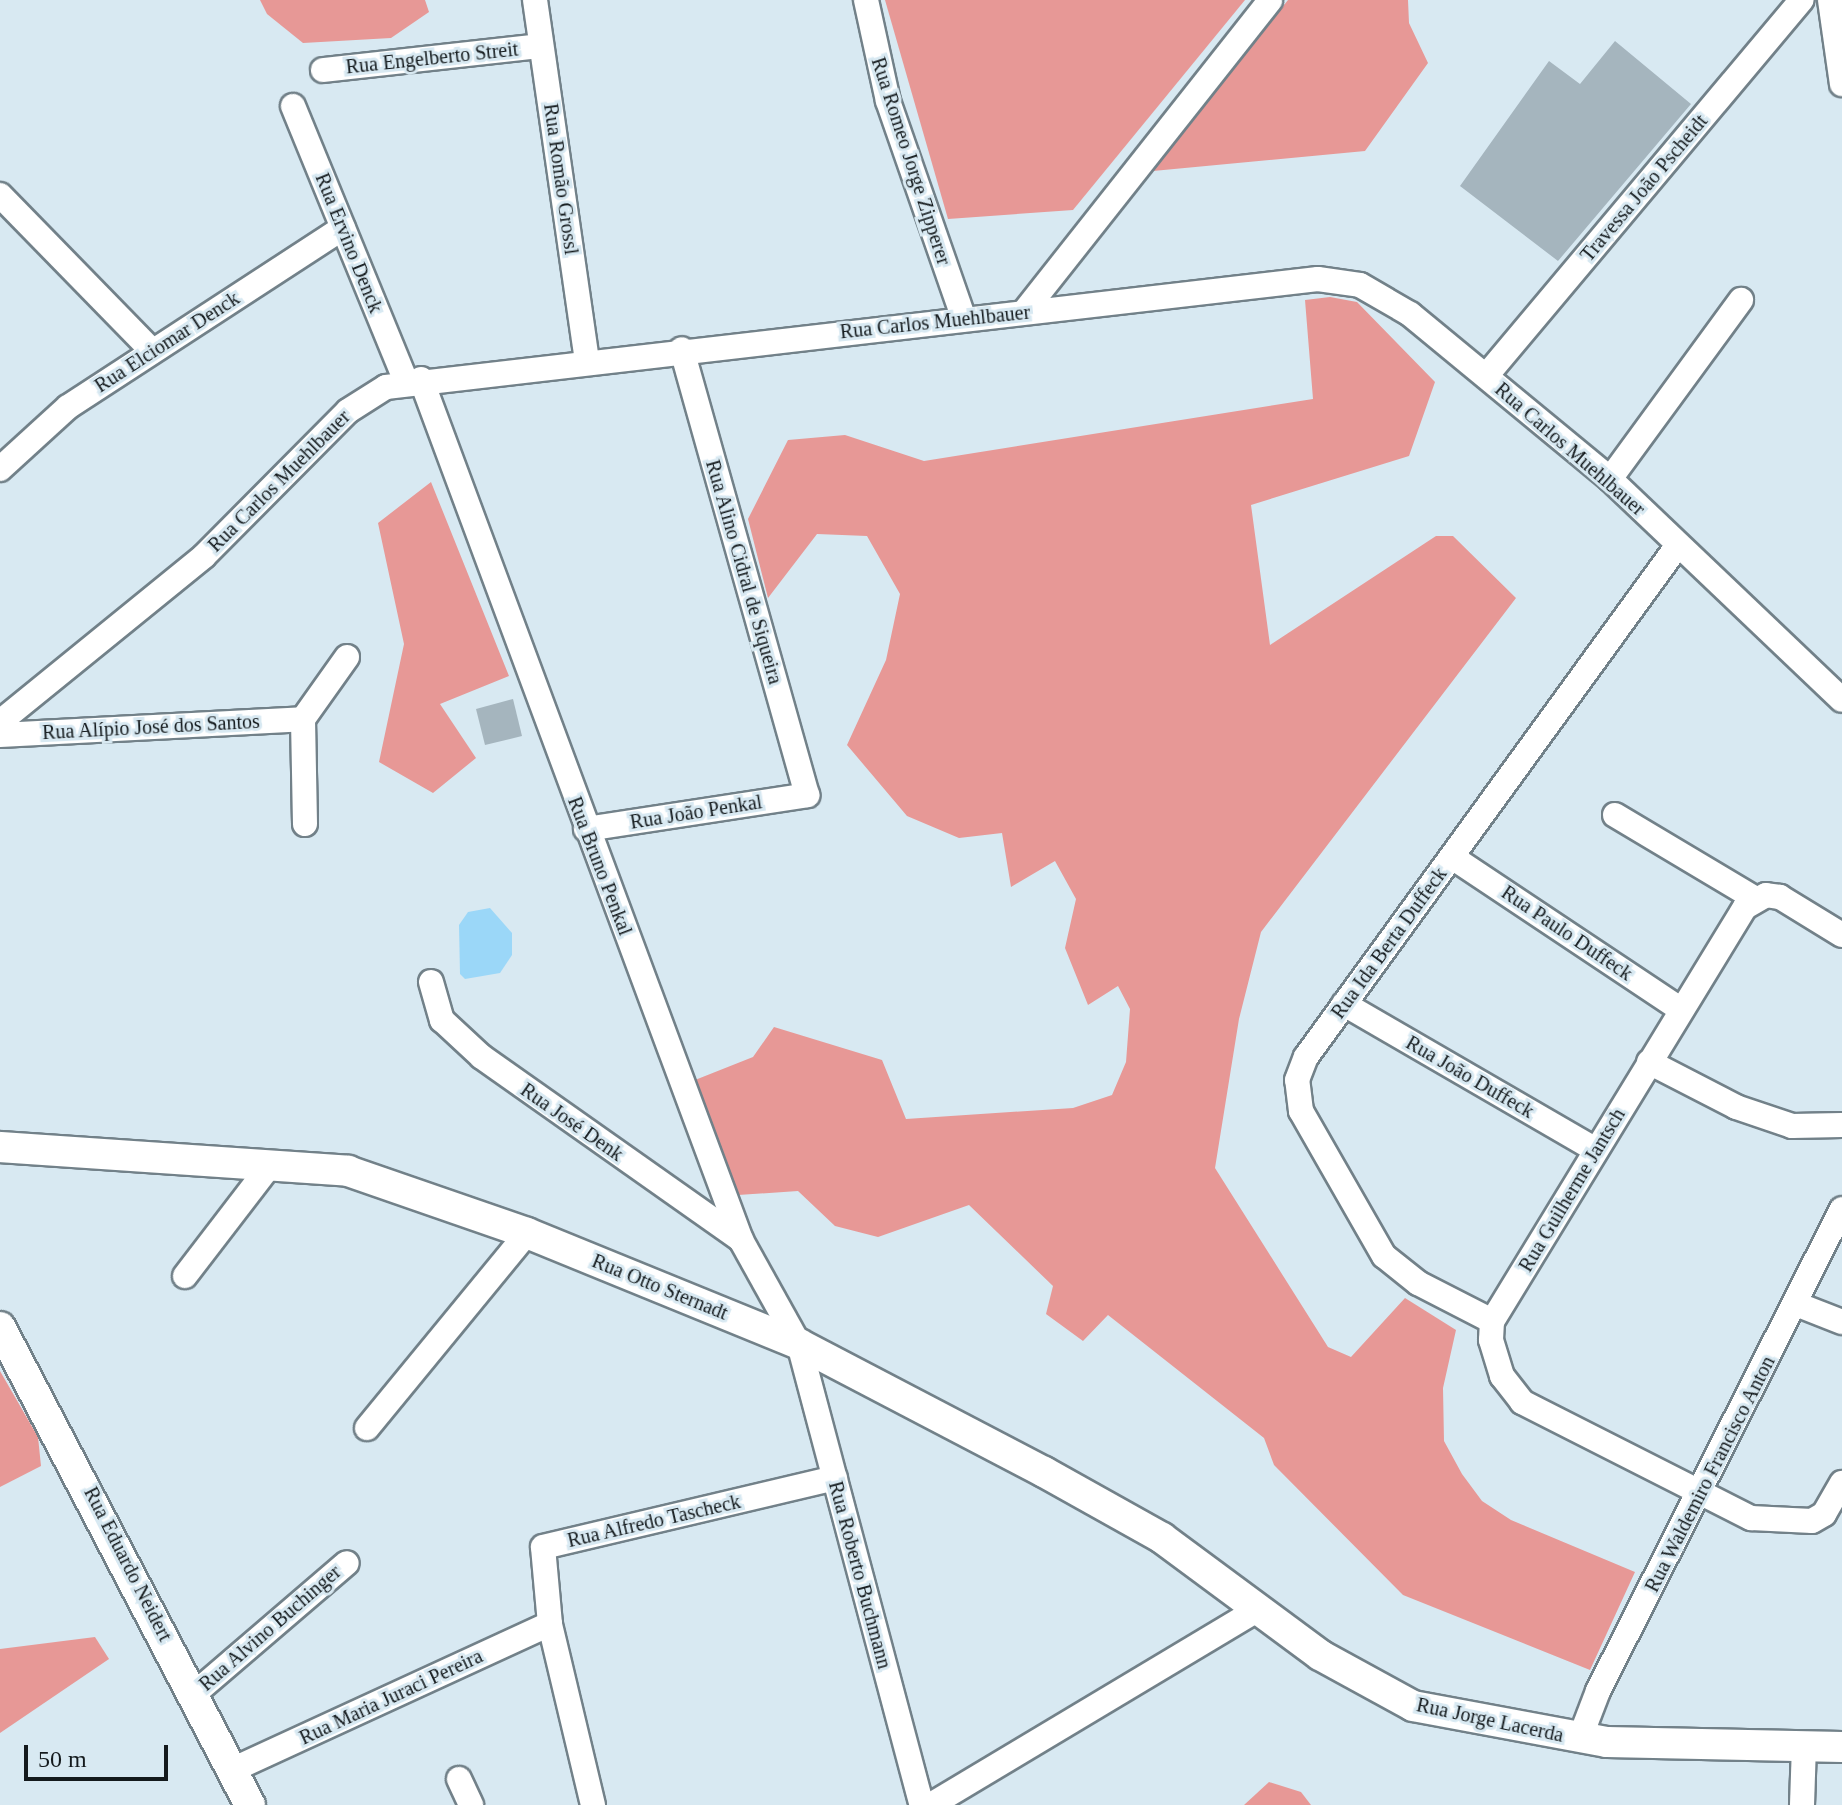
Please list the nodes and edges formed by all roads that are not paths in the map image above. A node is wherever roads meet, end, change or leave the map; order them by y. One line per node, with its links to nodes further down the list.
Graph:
1 (535, 0): 8 (street, Rua Romão Grossl)
2 (866, 0): 16 (street, Rua Romeo Jorge Zipperer)
3 (1270, 0): 15 (street)
4 (1801, 0): 6 (street, Travessa João Pscheidt)
5 (1830, 0): 7 (street)
6 (1783, 22): 7 (street); 20 (street, Travessa João Pscheidt)
7 (1832, 37): 10 (street)
8 (541, 46): 9 (street, Rua Engelberto Streit); 19 (street, Rua Romão Grossl)
9 (323, 70)
10 (1842, 84)
11 (293, 106): 13 (street, Rua Ervino Denck)
12 (0, 195): 18 (street)
13 (343, 228): 18 (street, Rua Elciomar Denck); 21 (street, Rua Ervino Denck)
14 (1741, 300): 23 (street)
15 (1024, 312): 16 (street, Rua Carlos Muehlbauer); 20 (street, Rua Carlos Muehlbauer)
16 (964, 319): 17 (street, Rua Carlos Muehlbauer)
17 (682, 349): 19 (street, Rua Carlos Muehlbauer); 30 (street, Rua Alino Cidral de Siqueira)
18 (152, 351): 22 (street, Rua Elciomar Denck)
19 (587, 359): 21 (street, Rua Carlos Muehlbauer)
20 (1486, 376): 23 (street, Rua Carlos Muehlbauer)
21 (413, 380): 28 (street, Rua Carlos Muehlbauer); 33 (street, Rua Bruno Penkal)
22 (0, 469)
23 (1610, 479): 24 (street, Rua Carlos Muehlbauer)
24 (1678, 545): 26 (street, Rua Carlos Muehlbauer); 34 (street, Rua Ida Berta Duffeck)
25 (347, 657): 27 (street)
26 (1842, 700)
27 (303, 719): 29 (street, Rua Alípio José dos Santos); 32 (street)
28 (0, 722)
29 (0, 735)
30 (807, 795): 33 (street, Rua João Penkal)
31 (1615, 815): 35 (street)
32 (305, 824)
33 (586, 829): 47 (street, Rua Bruno Penkal)
34 (1452, 857): 38 (street, Rua Ida Berta Duffeck); 39 (street, Rua Paulo Duffeck)
35 (1754, 898): 36 (street); 39 (street, Rua Guilherme Jantsch)
36 (1842, 935)
37 (431, 982): 47 (street, Rua José Denk)
38 (1344, 1004): 43 (street, Rua João Duffeck); 50 (street, Rua Ida Berta Duffeck)
39 (1681, 1010): 40 (street, Rua Guilherme Jantsch)
40 (1649, 1062): 41 (street); 43 (street, Rua Guilherme Jantsch)
41 (1842, 1125)
42 (0, 1147): 44 (main road, Rua Otto Sternadt)
43 (1596, 1150): 50 (street, Rua Guilherme Jantsch)
44 (271, 1164): 46 (main road, Rua Otto Sternadt); 48 (street)
45 (1842, 1209): 49 (street, Rua Waldemiro Francisco Anton)
46 (527, 1233): 53 (main road, Rua Otto Sternadt); 54 (street)
47 (741, 1240): 53 (street, Rua Bruno Penkal)
48 (185, 1276)
49 (1796, 1304): 51 (street); 57 (street, Rua Waldemiro Francisco Anton)
50 (1492, 1321): 57 (street)
51 (1842, 1322)
52 (0, 1327): 61 (main road, Rua Eduardo Neidert)
53 (799, 1344): 55 (street, Rua Roberto Buchmann); 59 (main road, Rua Otto Sternadt)
54 (367, 1428)
55 (835, 1478): 60 (street, Rua Alfredo Tascheck); 70 (street, Rua Roberto Buchmann)
56 (1842, 1483): 57 (street)
57 (1701, 1493): 62 (street, Rua Waldemiro Francisco Anton)
58 (347, 1563): 61 (street, Rua Alvino Buchinger)
59 (1259, 1609): 62 (main road, Rua Jorge Lacerda); 71 (street)
60 (550, 1624): 65 (street, Rua Maria Juraci Pereira); 67 (street, Rua Alfredo Tascheck)
61 (194, 1694): 65 (main road, Rua Eduardo Neidert)
62 (1580, 1738): 63 (main road, Rua Jorge Lacerda)
63 (1804, 1746): 64 (main road, Rua Jorge Lacerda); 72 (street)
64 (1842, 1747)
65 (232, 1770): 68 (main road, Rua Eduardo Neidert)
66 (459, 1779): 69 (street)
67 (589, 1804)
68 (250, 1805)
69 (471, 1805)
70 (922, 1805)
71 (931, 1805)
72 (1802, 1805)

